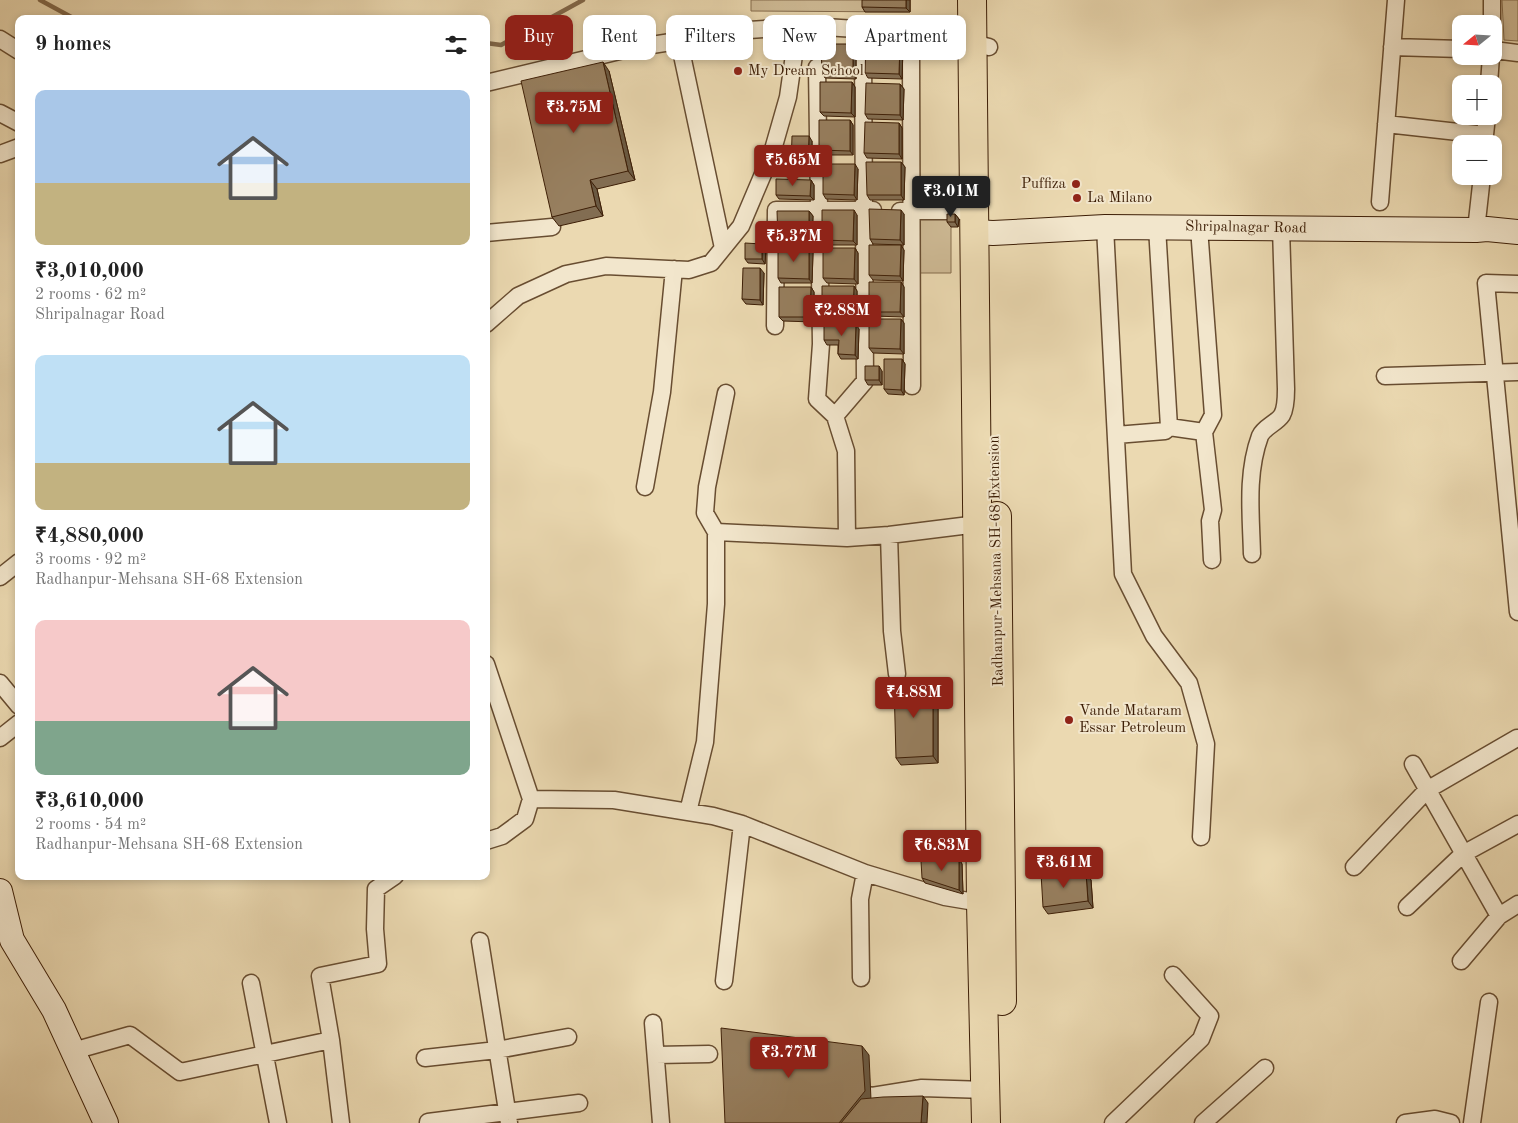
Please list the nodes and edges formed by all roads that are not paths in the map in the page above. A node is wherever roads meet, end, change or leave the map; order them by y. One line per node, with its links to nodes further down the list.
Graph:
1 (972, 0): 9 (highway)
2 (989, 0): 9 (highway, Radhanpur-Mehsana SH-68 Extension)
3 (1396, 0): 10 (street)
4 (1492, 0): 5 (street)
5 (1492, 15)
6 (836, 28): 9 (street)
7 (0, 39): 11 (street)
8 (666, 43): 20 (street)
9 (981, 45): 32 (highway, Radhanpur-Mehsana SH-68 Extension)
10 (1392, 47): 12 (street); 23 (street)
11 (15, 48)
12 (1452, 49)
13 (1502, 51): 14 (street)
14 (1518, 53)
15 (683, 60): 41 (street)
16 (793, 60): 41 (street)
17 (863, 60): 30 (street)
18 (911, 60): 31 (street)
19 (816, 67): 29 (street)
20 (490, 83)
21 (0, 113): 22 (street)
22 (15, 121)
23 (1386, 124): 24 (street); 28 (street)
24 (1454, 135)
25 (15, 149): 26 (street)
26 (0, 154)
27 (1481, 185): 38 (street)
28 (1380, 202)
29 (818, 210): 30 (street); 45 (street); 51 (street)
30 (864, 210): 31 (street); 51 (street)
31 (911, 211): 32 (street); 49 (street)
32 (980, 225): 33 (street, Shripalnagar Road); 57 (highway, Radhanpur-Mehsana SH-68 Extension)
33 (1106, 226): 35 (street, Shripalnagar Road); 54 (street)
34 (552, 227): 40 (street)
35 (1157, 227): 36 (street, Shripalnagar Road); 52 (street)
36 (1199, 228): 37 (street, Shripalnagar Road); 53 (street)
37 (1281, 228): 38 (street, Shripalnagar Road); 62 (street)
38 (1476, 230): 39 (street, Shripalnagar Road)
39 (1518, 232)
40 (490, 233)
41 (723, 248): 42 (street)
42 (674, 269): 44 (street); 56 (street)
43 (1518, 284): 47 (street)
44 (490, 320)
45 (775, 326)
46 (1518, 372): 47 (street)
47 (1496, 374): 48 (street); 55 (street)
48 (1384, 376)
49 (912, 386)
50 (726, 393): 59 (street)
51 (835, 416): 61 (street)
52 (1169, 427): 53 (street); 54 (street)
53 (1204, 432): 63 (street)
54 (1116, 435): 80 (street)
55 (1510, 442): 58 (street)
56 (645, 487)
57 (987, 523): 60 (street); 87 (highway); 118 (highway, Radhanpur-Mehsana SH-68 Extension)
58 (1515, 530): 66 (street)
59 (716, 532): 61 (street); 77 (street)
60 (889, 536): 61 (street); 67 (street)
61 (847, 538)
62 (1252, 554)
63 (1212, 560)
64 (15, 565): 65 (street)
65 (0, 577)
66 (1518, 611)
67 (897, 674)
68 (490, 676): 76 (street)
69 (0, 683): 70 (street)
70 (15, 701)
71 (15, 726): 72 (street)
72 (0, 738)
73 (1517, 738): 75 (street)
74 (1413, 764): 75 (street)
75 (1427, 790): 82 (street); 83 (street)
76 (531, 799): 77 (street); 81 (street)
77 (688, 812): 78 (street)
78 (742, 824): 84 (street); 95 (street)
79 (1518, 824): 82 (street)
80 (1201, 837)
81 (490, 840)
82 (1463, 854): 89 (street); 90 (street)
83 (1354, 867)
84 (865, 873): 87 (street); 94 (street)
85 (389, 880): 100 (street)
86 (0, 891): 102 (street)
87 (981, 903): 109 (highway)
88 (1518, 904): 90 (street)
89 (1407, 907)
90 (1499, 916): 92 (street)
91 (480, 941): 101 (street)
92 (1461, 961)
93 (1173, 974): 119 (street)
94 (861, 978)
95 (724, 981)
96 (251, 983): 103 (street)
97 (1490, 1002): 123 (street)
98 (654, 1023): 105 (street)
99 (568, 1037): 101 (street)
100 (331, 1040): 103 (street); 115 (street)
101 (497, 1050): 106 (street); 111 (street)
102 (73, 1051): 103 (street); 113 (street)
103 (264, 1054): 114 (street)
104 (709, 1054): 105 (street)
105 (656, 1055): 116 (street)
106 (425, 1058)
107 (1265, 1068): 120 (street)
108 (838, 1088): 109 (street)
109 (986, 1090): 117 (highway)
110 (579, 1103): 111 (street)
111 (508, 1117): 112 (street)
112 (428, 1122)
113 (106, 1123)
114 (278, 1123)
115 (341, 1123)
116 (661, 1123)
117 (986, 1123)
118 (1003, 1123)
119 (1113, 1123)
120 (1204, 1123)
121 (1405, 1123): 122 (street)
122 (1451, 1123)
123 (1472, 1123)

